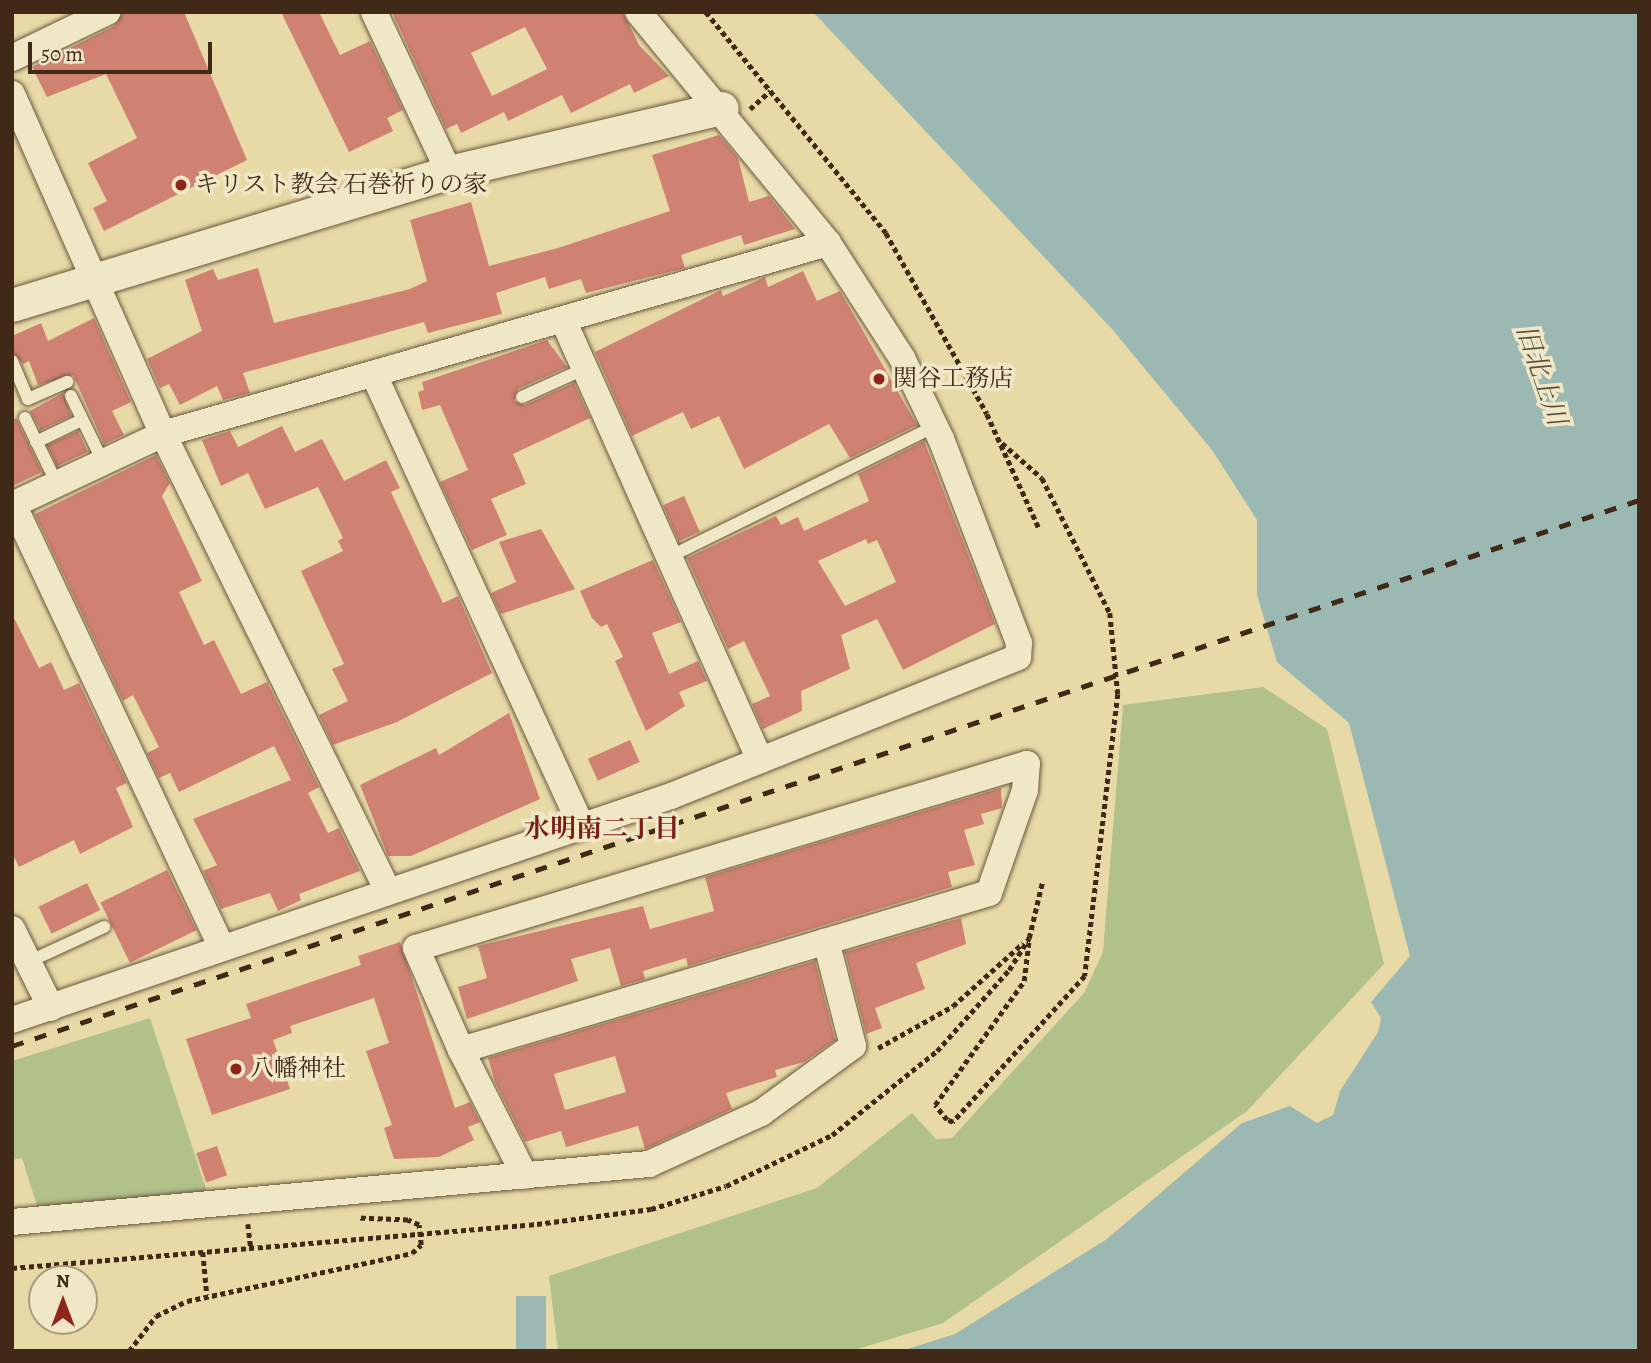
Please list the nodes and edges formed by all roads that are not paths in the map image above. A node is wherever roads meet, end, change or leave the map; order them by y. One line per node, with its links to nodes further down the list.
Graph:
1 (107, 12): 4 (street)
2 (374, 12): 7 (street)
3 (638, 12): 6 (street)
4 (12, 58)
5 (12, 94): 9 (street)
6 (722, 108): 7 (street); 8 (street)
7 (449, 172): 9 (street)
8 (828, 243): 11 (street); 20 (street)
9 (93, 278): 10 (street); 21 (street)
10 (12, 305)
11 (564, 322): 13 (street); 14 (street)
12 (12, 361): 15 (lane)
13 (583, 369): 17 (lane); 26 (street)
14 (374, 375): 21 (street); 28 (street)
15 (67, 382)
16 (71, 397): 19 (lane)
17 (522, 397)
18 (25, 418): 22 (lane)
19 (82, 420): 22 (lane); 23 (lane)
20 (935, 426): 26 (lane); 27 (street)
21 (163, 434): 23 (street); 29 (street)
22 (36, 442): 24 (lane)
23 (103, 462): 24 (street)
24 (57, 484): 25 (street)
25 (13, 505): 33 (street)
26 (667, 558): 27 (street)
27 (760, 760): 28 (street)
28 (580, 823): 29 (street)
29 (388, 891): 33 (street)
30 (104, 927): 34 (lane)
31 (12, 929): 34 (street)
32 (826, 941): 37 (street); 37 (street); 38 (street)
33 (221, 947): 35 (street)
34 (28, 962): 35 (street)
35 (51, 1008): 36 (street)
36 (12, 1020)
37 (461, 1050): 38 (street)
38 (525, 1176): 39 (street)
39 (12, 1222)

